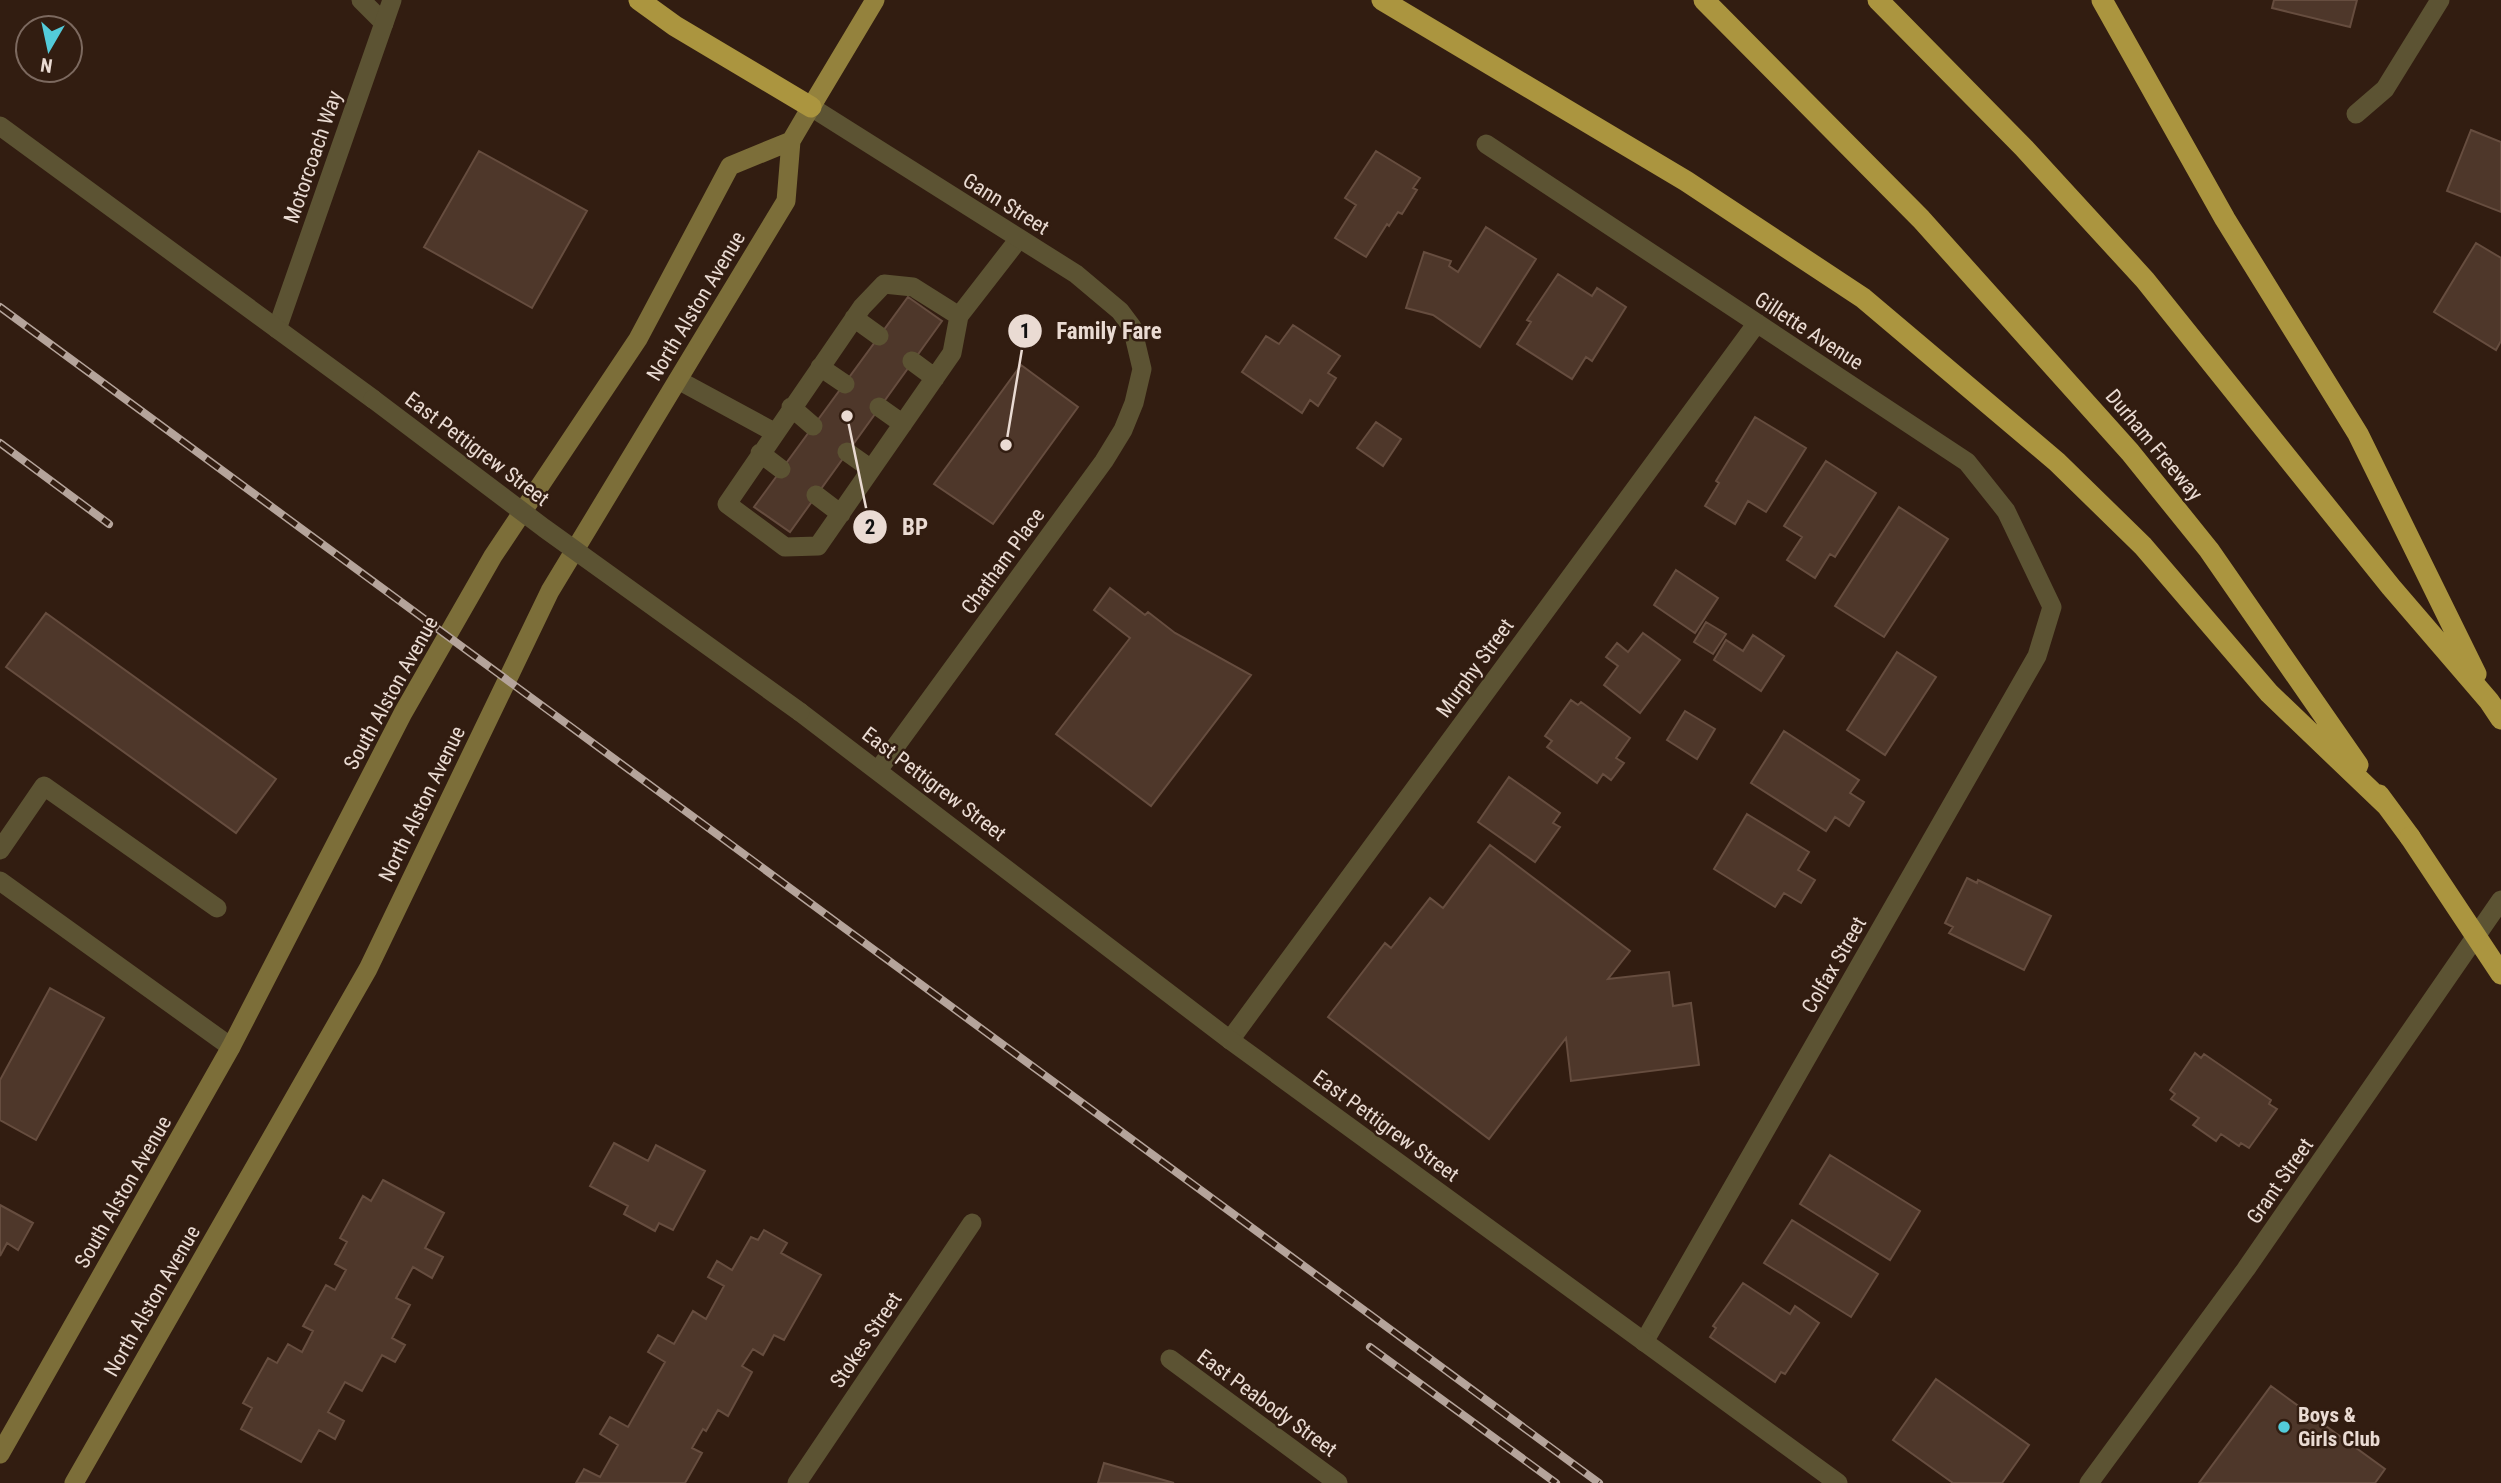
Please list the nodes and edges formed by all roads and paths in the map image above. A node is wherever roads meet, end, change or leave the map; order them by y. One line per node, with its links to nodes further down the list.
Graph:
1 (361, 0): 10 (street)
2 (391, 0): 10 (street, Motorcoach Way)
3 (639, 0): 11 (highway)
4 (874, 0): 11 (main road)
5 (1382, 0): 42 (highway)
6 (1704, 0): 42 (highway, Durham Freeway)
7 (1878, 0): 40 (highway)
8 (2102, 0): 40 (highway)
9 (2440, 0): 12 (street)
10 (384, 23): 20 (street, Motorcoach Way)
11 (811, 107): 14 (main road); 16 (street, Gann Street)
12 (2356, 114)
13 (0, 126): 20 (street, East Pettigrew Street)
14 (790, 141): 26 (main road, North Alston Avenue); 49 (main road, South Alston Avenue)
15 (1486, 144): 19 (street, Gillette Avenue)
16 (1018, 240): 17 (street); 24 (street, Gann Street)
17 (959, 316): 18 (street); 25 (street)
18 (854, 318): 21 (street); 23 (street)
19 (1756, 323): 39 (street, Gillette Avenue); 48 (street, Murphy Street)
20 (277, 329): 41 (street, East Pettigrew Street, bridge)
21 (879, 336)
22 (912, 362): 25 (street)
23 (820, 367): 27 (street); 28 (street)
24 (1142, 369): 41 (street, Chatham Place)
25 (935, 378): 30 (street)
26 (678, 380): 32 (street); 54 (main road, North Alston Avenue)
27 (845, 384)
28 (791, 407): 31 (street); 32 (street)
29 (879, 407): 30 (street)
30 (903, 424): 36 (street)
31 (813, 426)
32 (774, 432): 34 (street)
33 (847, 452): 36 (street)
34 (760, 453): 35 (street); 38 (street)
35 (781, 469)
36 (871, 469): 38 (street)
37 (816, 495): 38 (street)
38 (841, 514)
39 (2052, 607): 51 (street, Colfax Street)
40 (2495, 710)
41 (879, 769): 48 (street, East Pettigrew Street)
42 (2386, 805): 47 (highway, Durham Freeway, bridge)
43 (0, 850): 46 (street)
44 (0, 881): 49 (street)
45 (2501, 900): 58 (street, Grant Street)
46 (217, 908)
47 (2501, 974)
48 (1230, 1040): 51 (street, East Pettigrew Street)
49 (231, 1047): 53 (main road, South Alston Avenue)
50 (972, 1223): 55 (street, Stokes Street)
51 (1644, 1342): 57 (street, East Pettigrew Street)
52 (1170, 1359): 56 (street, East Peabody Street)
53 (0, 1454)
54 (74, 1483)
55 (797, 1483)
56 (1338, 1483)
57 (1838, 1483)
58 (2089, 1483)

